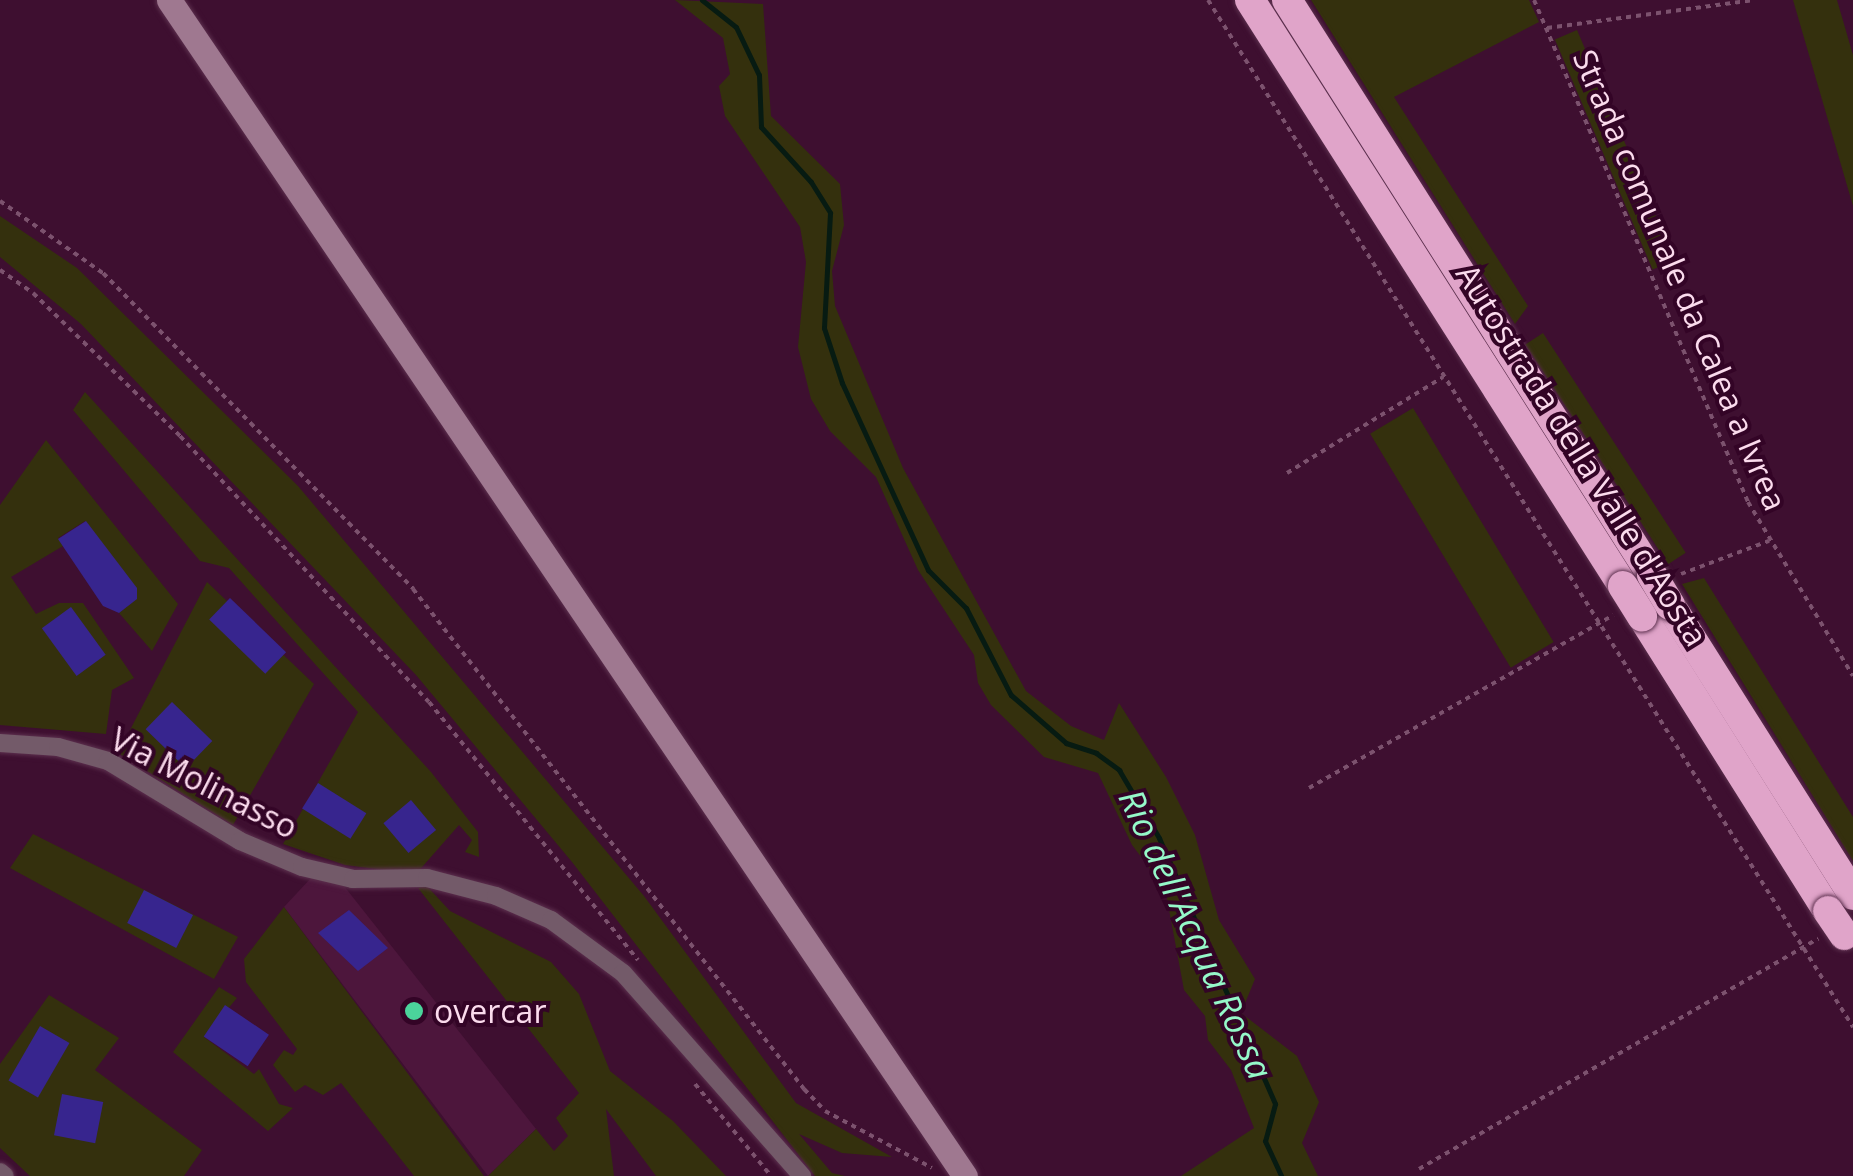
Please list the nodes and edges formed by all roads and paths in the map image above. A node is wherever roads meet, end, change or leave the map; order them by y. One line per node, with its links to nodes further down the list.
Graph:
1 (170, 0): 26 (main road)
2 (1208, 0): 11 (path)
3 (1250, 0): 10 (highway, Autostrada della Valle d'Aosta)
4 (1287, 0): 10 (highway, Autostrada della Valle d'Aosta)
5 (1534, 0): 7 (path, Strada comunale da Calea a Ivrea)
6 (1754, 0): 7 (path)
7 (1547, 28): 13 (path, Strada comunale da Calea a Ivrea)
8 (0, 201): 26 (path)
9 (0, 270): 22 (path)
10 (1488, 344): 15 (highway, Autostrada della Valle d'Aosta, bridge); 15 (highway, Autostrada della Valle d'Aosta, bridge)
11 (1443, 377): 12 (path); 16 (path)
12 (1287, 473)
13 (1769, 541): 14 (path); 17 (path, Strada comunale da Calea a Ivrea)
14 (1685, 572)
15 (1656, 611): 20 (highway, Autostrada della Valle d'Aosta)
16 (1600, 623): 19 (path); 21 (path)
17 (1853, 676)
18 (0, 743): 24 (street, Via Molinasso)
19 (1309, 788)
20 (1845, 922)
21 (1803, 948): 23 (path); 25 (path)
22 (644, 969)
23 (1853, 1027)
24 (686, 1052): 27 (path); 28 (street, Via Molinasso)
25 (1419, 1170)
26 (963, 1173)
27 (771, 1176)
28 (802, 1176)

